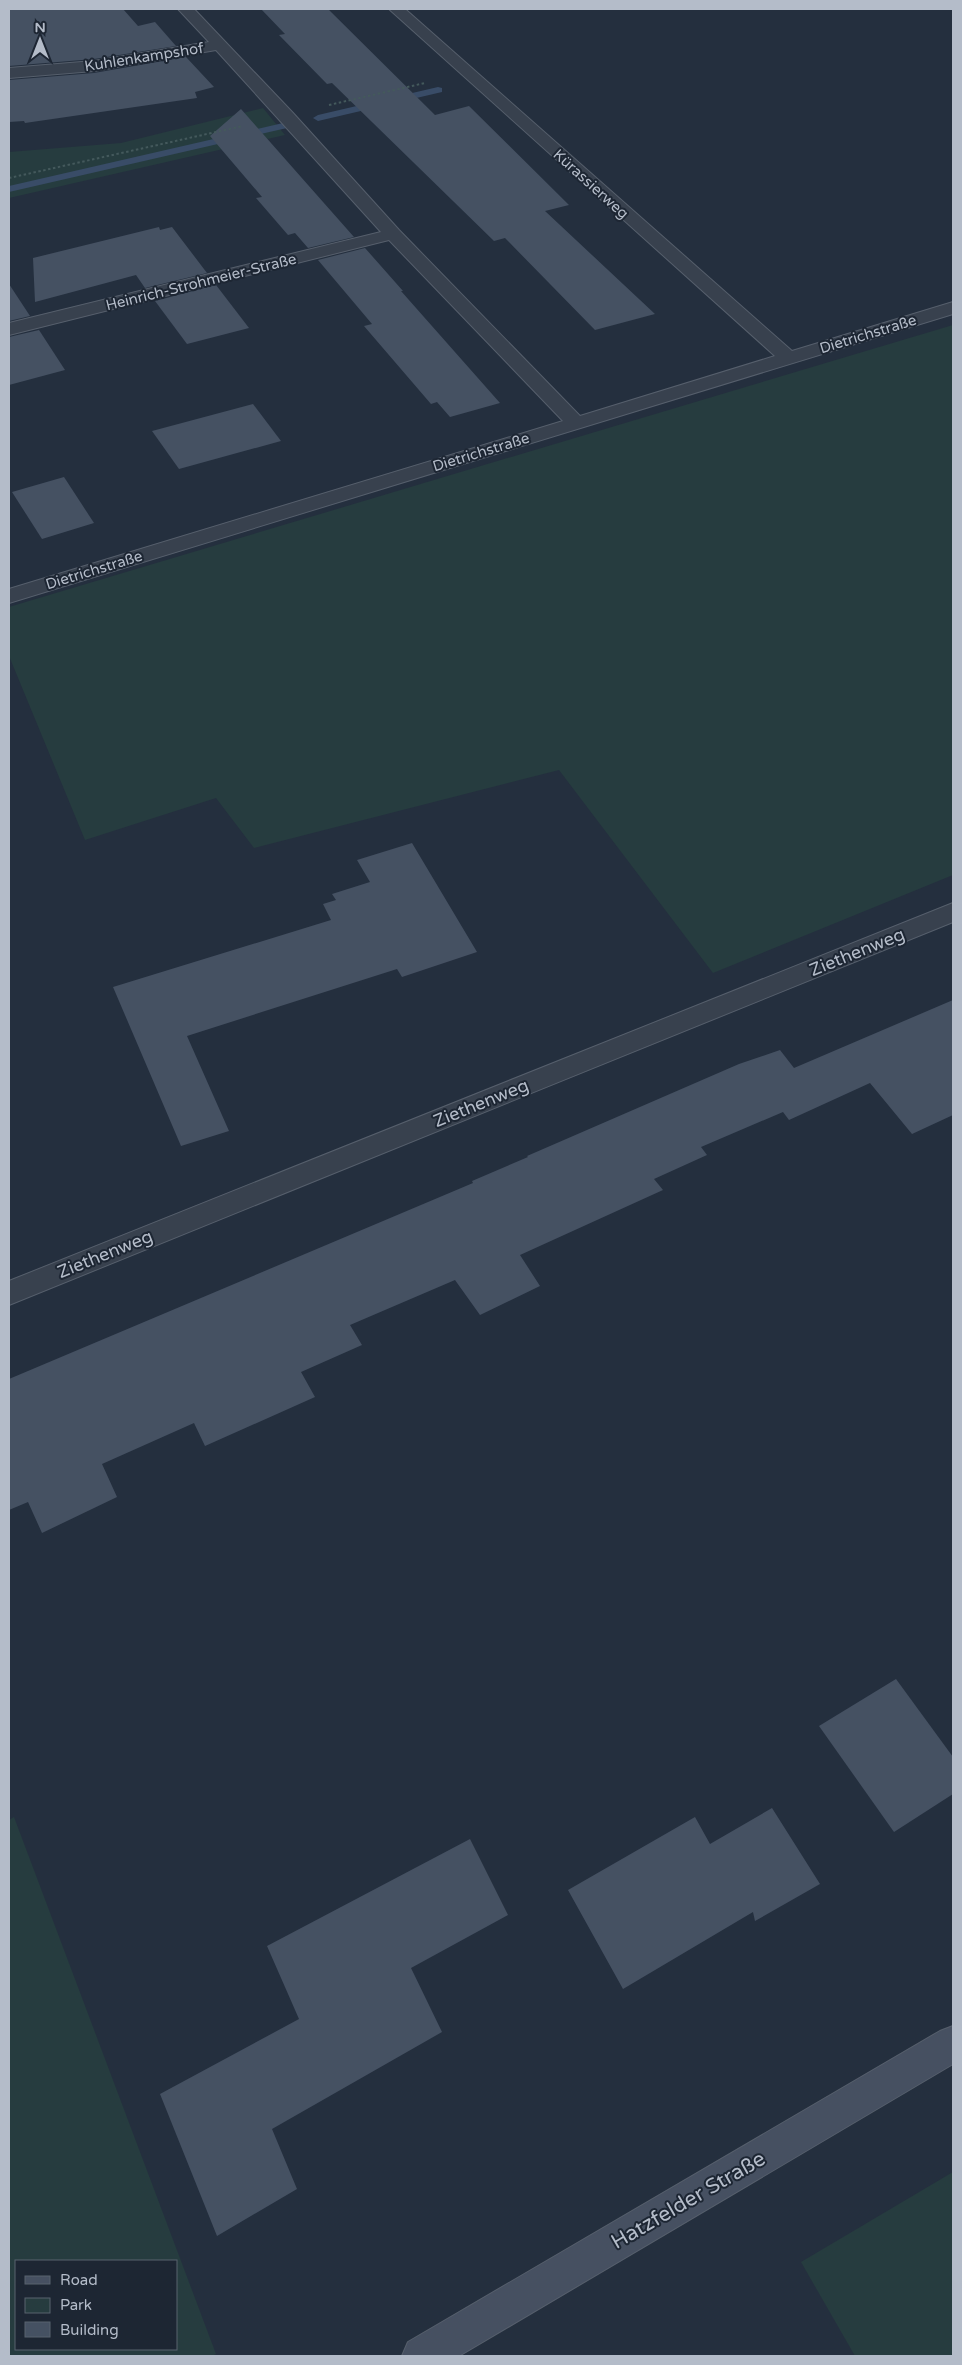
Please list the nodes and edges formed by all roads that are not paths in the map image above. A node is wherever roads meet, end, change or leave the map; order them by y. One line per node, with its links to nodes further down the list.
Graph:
1 (186, 9): 3 (street, Kuhlenkampshof)
2 (396, 9): 8 (street, Kürassierweg)
3 (219, 44): 4 (street, Kuhlenkampshof); 5 (street, Kuhlenkampshof)
4 (9, 73)
5 (393, 234): 7 (street, Heinrich-Strohmeier-Straße); 9 (street)
6 (953, 308): 8 (street, Dietrichstraße)
7 (9, 329)
8 (788, 358): 9 (street, Dietrichstraße)
9 (576, 423): 10 (street, Dietrichstraße)
10 (9, 596)
11 (953, 912): 12 (street, Ziethenweg)
12 (9, 1293)
13 (953, 2044): 14 (street, Hatzfelder Straße)
14 (422, 2356)

